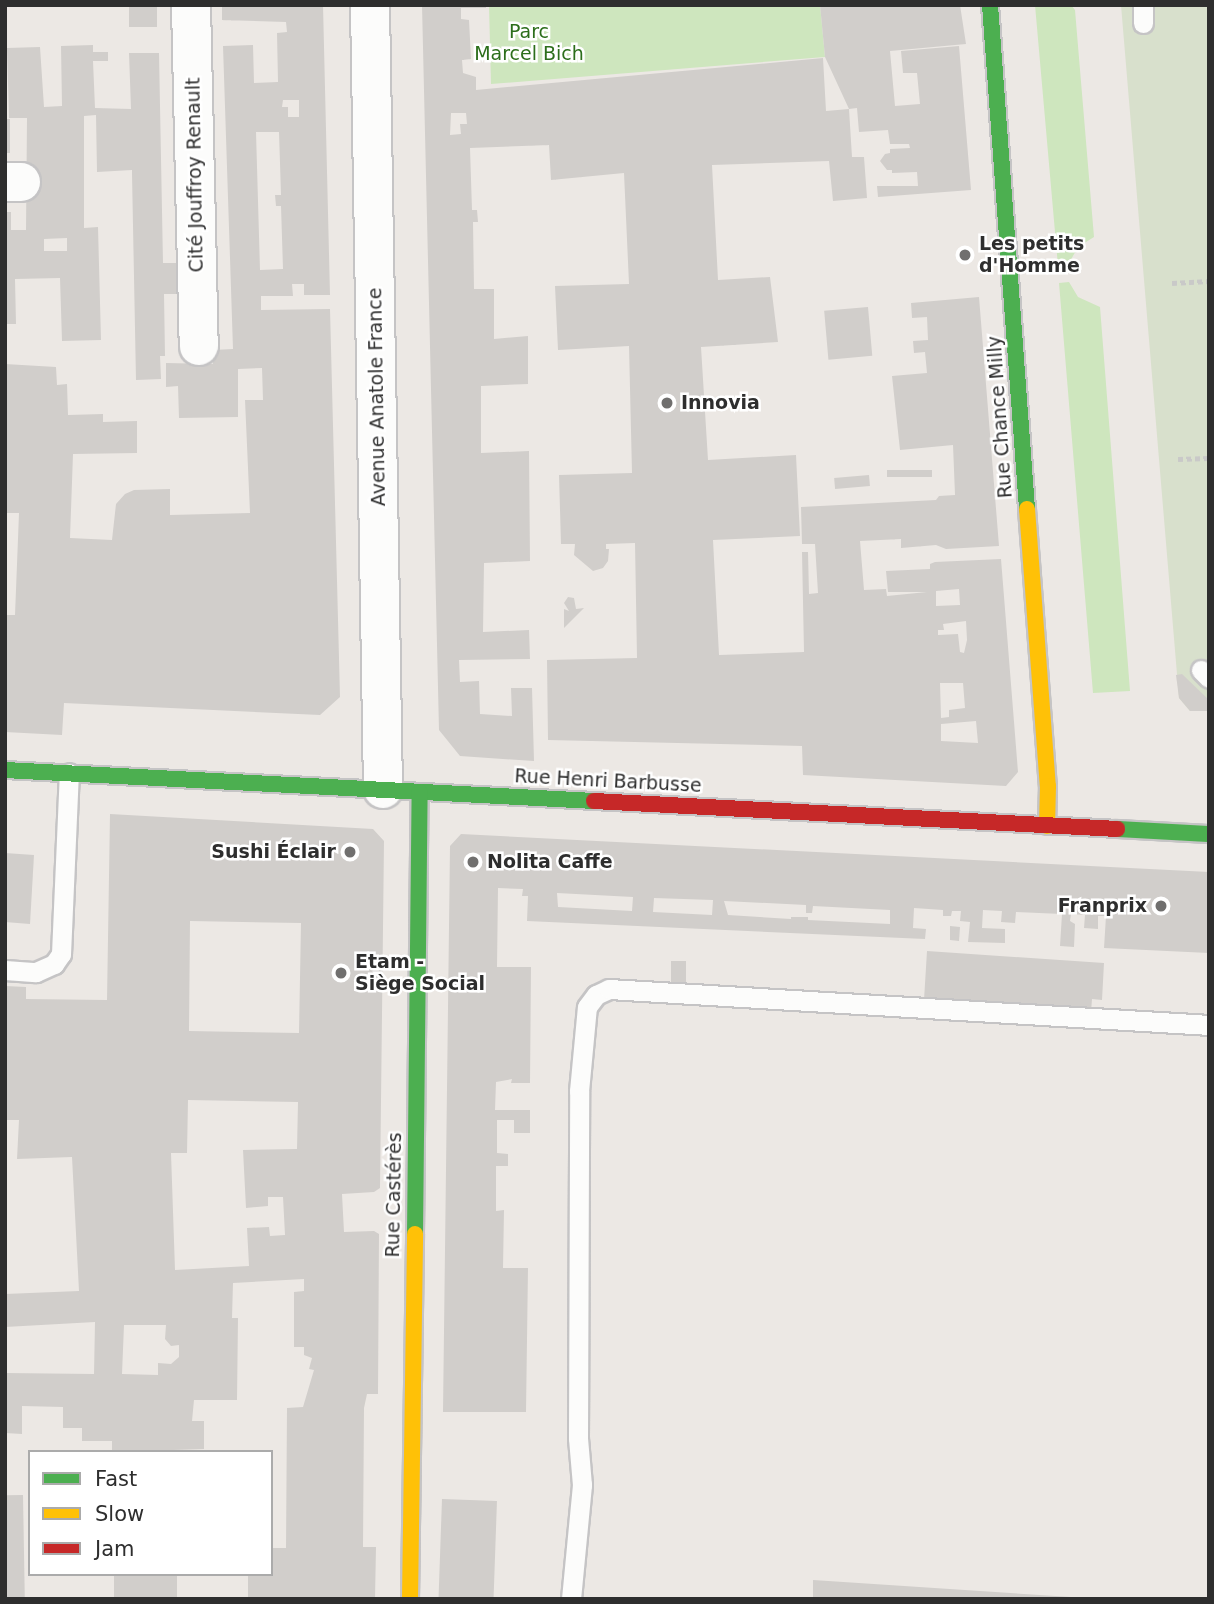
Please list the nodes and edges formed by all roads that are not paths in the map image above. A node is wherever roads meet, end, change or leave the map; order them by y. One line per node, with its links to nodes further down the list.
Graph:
1 (191, 5): 4 (street, Cité Jouffroy Renault)
2 (370, 5): 7 (street, Avenue Anatole France)
3 (990, 5): 8 (street, Rue Chance Milly)
4 (199, 345)
5 (5, 770): 6 (street, Rue Henri Barbusse)
6 (69, 773): 7 (street, Rue Henri Barbusse); 10 (lane)
7 (402, 790): 8 (street, Rue Henri Barbusse); 12 (street, Rue Castérès)
8 (1046, 826): 9 (street, Rue Henri Barbusse)
9 (1209, 834)
10 (5, 970)
11 (1209, 1025): 13 (lane)
12 (410, 1599)
13 (571, 1599)

